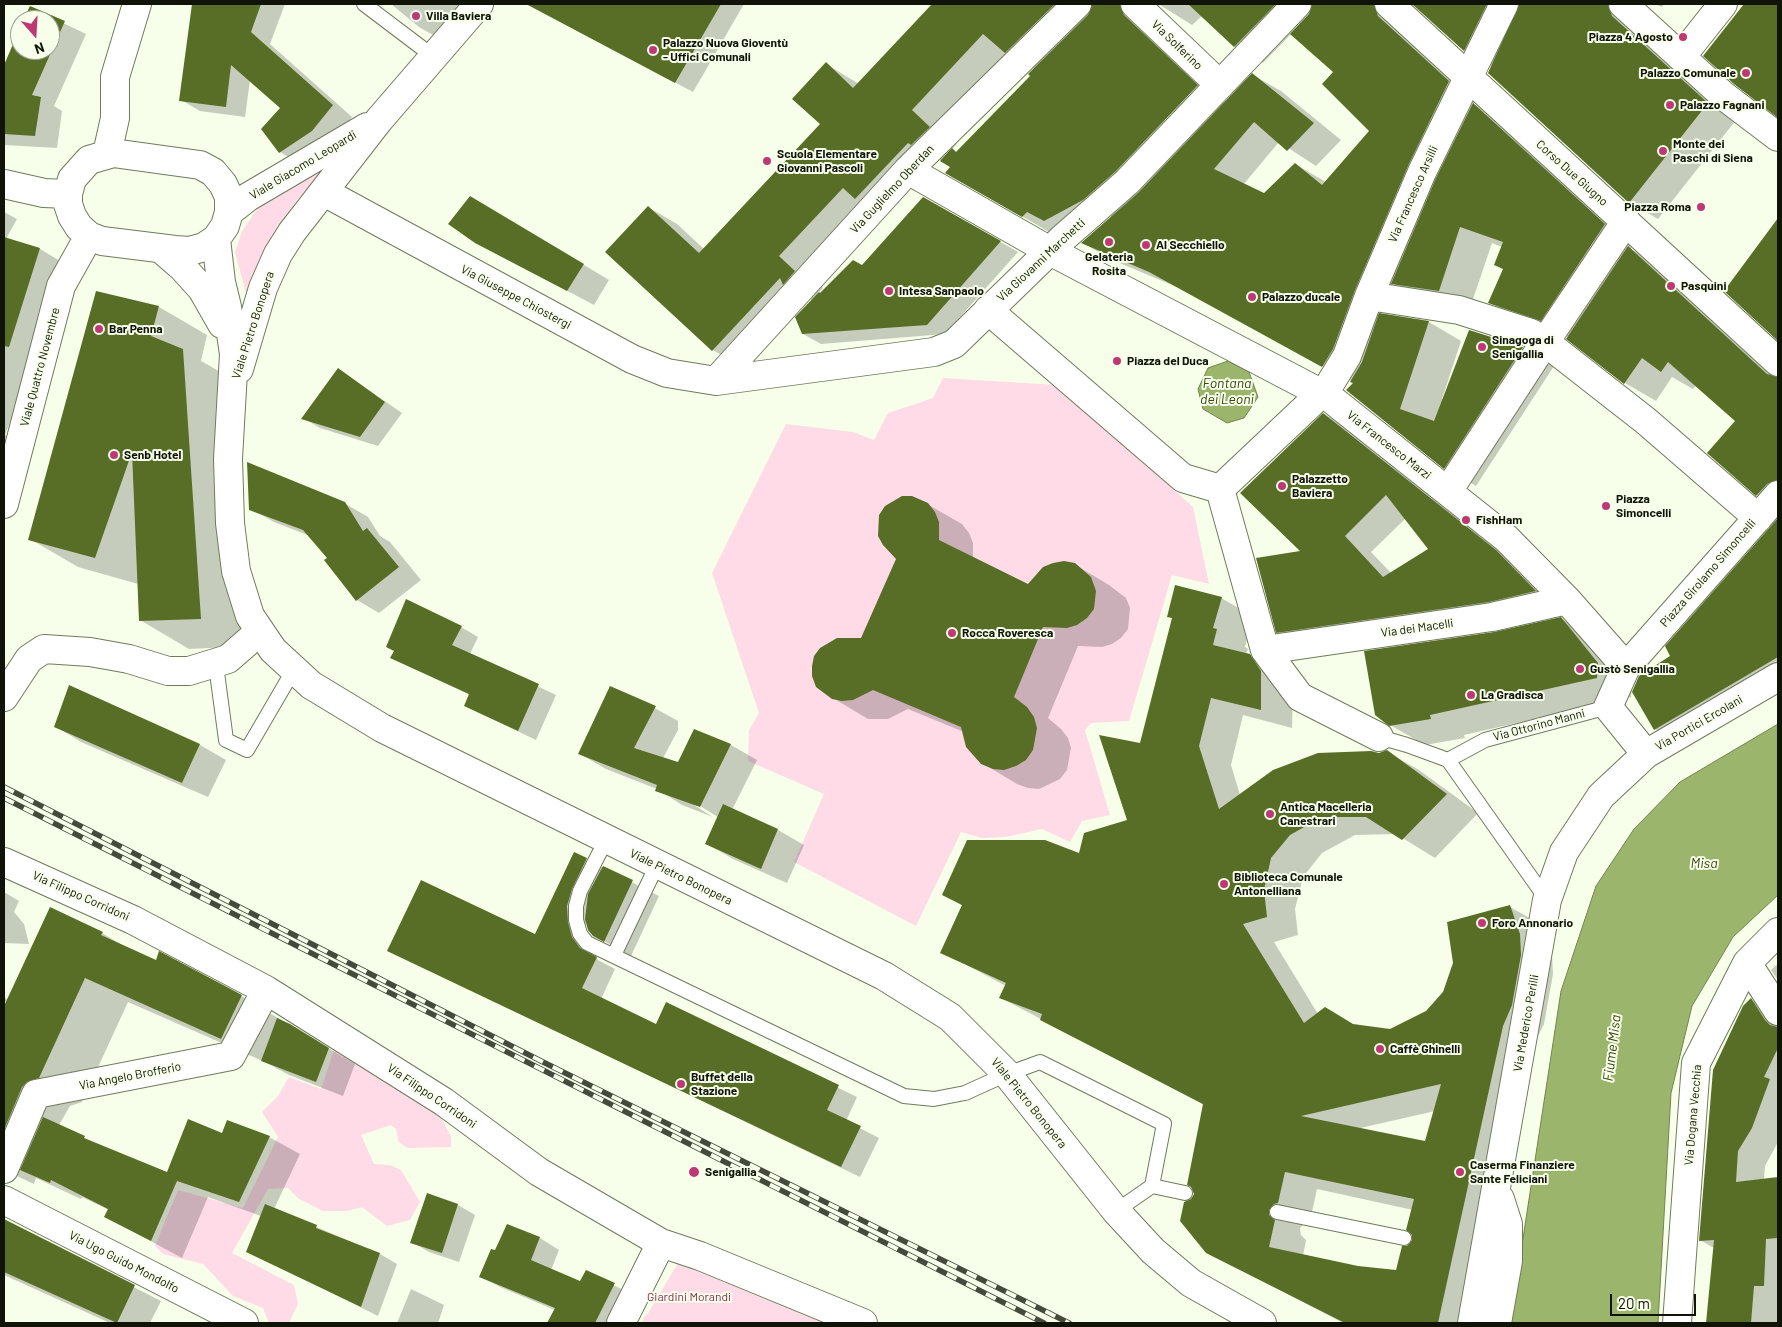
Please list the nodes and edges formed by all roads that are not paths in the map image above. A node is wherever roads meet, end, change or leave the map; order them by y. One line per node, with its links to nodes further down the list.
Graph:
1 (137, 4): 17 (street)
2 (364, 4): 11 (lane)
3 (478, 4): 11 (street, Viale Giacomo Leopardi)
4 (1078, 4): 18 (street, Via Guglielmo Oberdan)
5 (1135, 4): 14 (street, Via Solferino)
6 (1297, 4): 14 (street, Via Giovanni Marchetti)
7 (1389, 4): 13 (street, Corso Due Giugno)
8 (1504, 4): 13 (street, Via Francesco Arsilli)
9 (1723, 4): 12 (street)
10 (1631, 7): 12 (street)
11 (434, 57): 15 (street, Viale Giacomo Leopardi)
12 (1681, 57): 16 (street)
13 (1469, 79): 23 (street, Corso Due Giugno); 28 (street, Via Francesco Arsilli)
14 (1220, 85): 27 (street, Via Giovanni Marchetti)
15 (379, 120): 20 (street, Viale Giacomo Leopardi); 22 (street, Viale Giacomo Leopardi)
16 (1778, 137)
17 (107, 154): 21 (street); 22 (street)
18 (908, 170): 27 (street); 33 (street, Via Guglielmo Oberdan)
19 (6, 189): 21 (street)
20 (324, 192): 33 (street, Via Giuseppe Chiostergi); 34 (street, Viale Pietro Bonopera)
21 (68, 194): 24 (street)
22 (229, 212): 25 (street)
23 (1626, 221): 30 (street); 32 (street, Corso Due Giugno)
24 (90, 236): 26 (street); 39 (street, Viale Quattro Novembre)
25 (216, 239): 26 (street); 31 (street, Viale Pietro Bonopera)
26 (161, 249): 31 (street, Viale Pietro Bonopera)
27 (1050, 251): 29 (street, Via Giovanni Marchetti); 35 (street)
28 (1369, 296): 30 (street, Piazza Girolamo Simoncelli); 35 (street, Via Francesco Arsilli)
29 (988, 310): 33 (street, Via Giovanni Marchetti); 37 (street)
30 (1545, 342): 36 (street); 40 (street, Piazza Girolamo Simoncelli)
31 (233, 346): 34 (street, Viale Pietro Bonopera)
32 (1778, 362)
33 (716, 381)
34 (234, 384): 42 (street, Viale Pietro Bonopera)
35 (1326, 393): 36 (street, Via Francesco Marzi); 37 (street)
36 (1448, 491): 41 (street)
37 (1222, 494): 43 (street)
38 (1778, 495): 40 (street)
39 (4, 504)
40 (1758, 518): 45 (street, Piazza Girolamo Simoncelli)
41 (1567, 600): 43 (street, Via dei Macelli); 45 (street)
42 (259, 632): 44 (street); 46 (street, Viale Pietro Bonopera)
43 (1265, 650): 50 (street)
44 (216, 664): 46 (lane); 48 (street)
45 (1626, 667): 49 (street)
46 (294, 671): 53 (street, Viale Pietro Bonopera)
47 (1778, 676): 51 (street, Via Portici Ercolani)
48 (4, 697)
49 (1608, 707): 51 (street, Via Portici Ercolani); 52 (lane, Via Ottorino Manni)
50 (1379, 738): 52 (lane)
51 (1646, 754): 56 (street, Via Mederico Perilli)
52 (1448, 760): 56 (lane)
53 (606, 840): 55 (street, Viale Pietro Bonopera); 58 (lane)
54 (4, 862): 60 (street, Via Filippo Corridoni)
55 (657, 865): 58 (lane); 62 (street, Viale Pietro Bonopera)
56 (1547, 900): 65 (street, Via Mederico Perilli)
57 (1778, 932): 59 (street, Via Dogana Vecchia)
58 (614, 955): 62 (lane)
59 (1746, 963): 61 (street); 78 (street, Via Dogana Vecchia)
60 (266, 990): 63 (street, Via Angelo Brofferio); 71 (street, Via Filippo Corridoni)
61 (1778, 1012)
62 (1007, 1074): 64 (lane); 68 (street, Viale Pietro Bonopera)
63 (4, 1169)
64 (1152, 1186): 66 (lane); 68 (lane)
65 (1497, 1188): 76 (street, Via Mederico Perilli); 77 (street)
66 (1185, 1193)
67 (4, 1200): 72 (street, Via Ugo Guido Mondolfo)
68 (1116, 1211): 75 (street, Viale Pietro Bonopera)
69 (1276, 1212): 70 (lane)
70 (1404, 1238)
71 (661, 1243): 73 (street); 74 (street, Via Filippo Corridoni)
72 (244, 1323)
73 (621, 1323)
74 (862, 1323)
75 (1262, 1323)
76 (1472, 1323)
77 (1497, 1323)
78 (1677, 1323)

